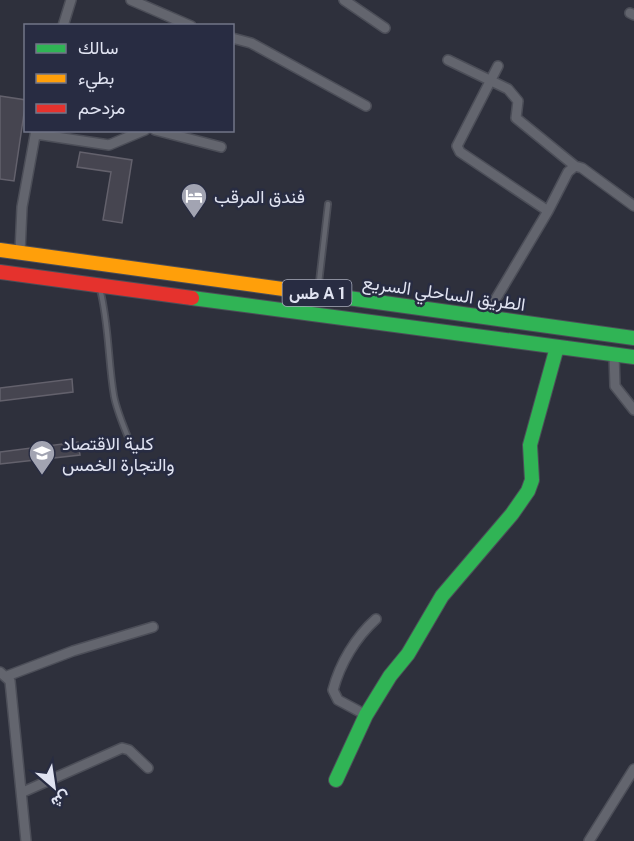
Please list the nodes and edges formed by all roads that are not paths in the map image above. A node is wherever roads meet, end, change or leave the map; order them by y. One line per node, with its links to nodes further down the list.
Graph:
1 (71, 0): 4 (street)
2 (130, 0): 5 (street)
3 (344, 0): 6 (street)
4 (64, 24)
5 (187, 24)
6 (385, 27)
7 (234, 39): 11 (street)
8 (448, 60): 10 (street)
9 (498, 66): 10 (street)
10 (489, 82): 16 (street); 19 (street)
11 (366, 106)
12 (36, 132): 13 (street); 21 (street)
13 (140, 132)
14 (163, 132): 15 (street)
15 (221, 147)
16 (575, 166): 18 (street); 19 (street)
17 (328, 204): 24 (lane)
18 (634, 206)
19 (548, 211): 25 (street)
20 (0, 250): 21 (main road, الطريق الساحلي السريع / طس A 1)
21 (20, 252): 24 (main road, الطريق الساحلي السريع / طس A 1)
22 (0, 272): 23 (main road, طس A 1)
23 (99, 285): 27 (main road, طس A 1); 31 (lane)
24 (318, 293): 25 (main road, الطريق الساحلي السريع / طس A 1)
25 (485, 317): 26 (main road, الطريق الساحلي السريع / طس A 1)
26 (634, 338)
27 (556, 347): 28 (main road, طس A 1); 35 (main road)
28 (614, 354): 29 (main road, طس A 1); 30 (street)
29 (634, 357)
30 (634, 410)
31 (131, 445)
32 (376, 619): 35 (street)
33 (153, 627): 34 (street)
34 (4, 674): 39 (street)
35 (366, 715): 38 (main road)
36 (148, 768): 39 (street)
37 (634, 769): 41 (street)
38 (336, 780)
39 (23, 792): 40 (street)
40 (27, 841)
41 (589, 841)

